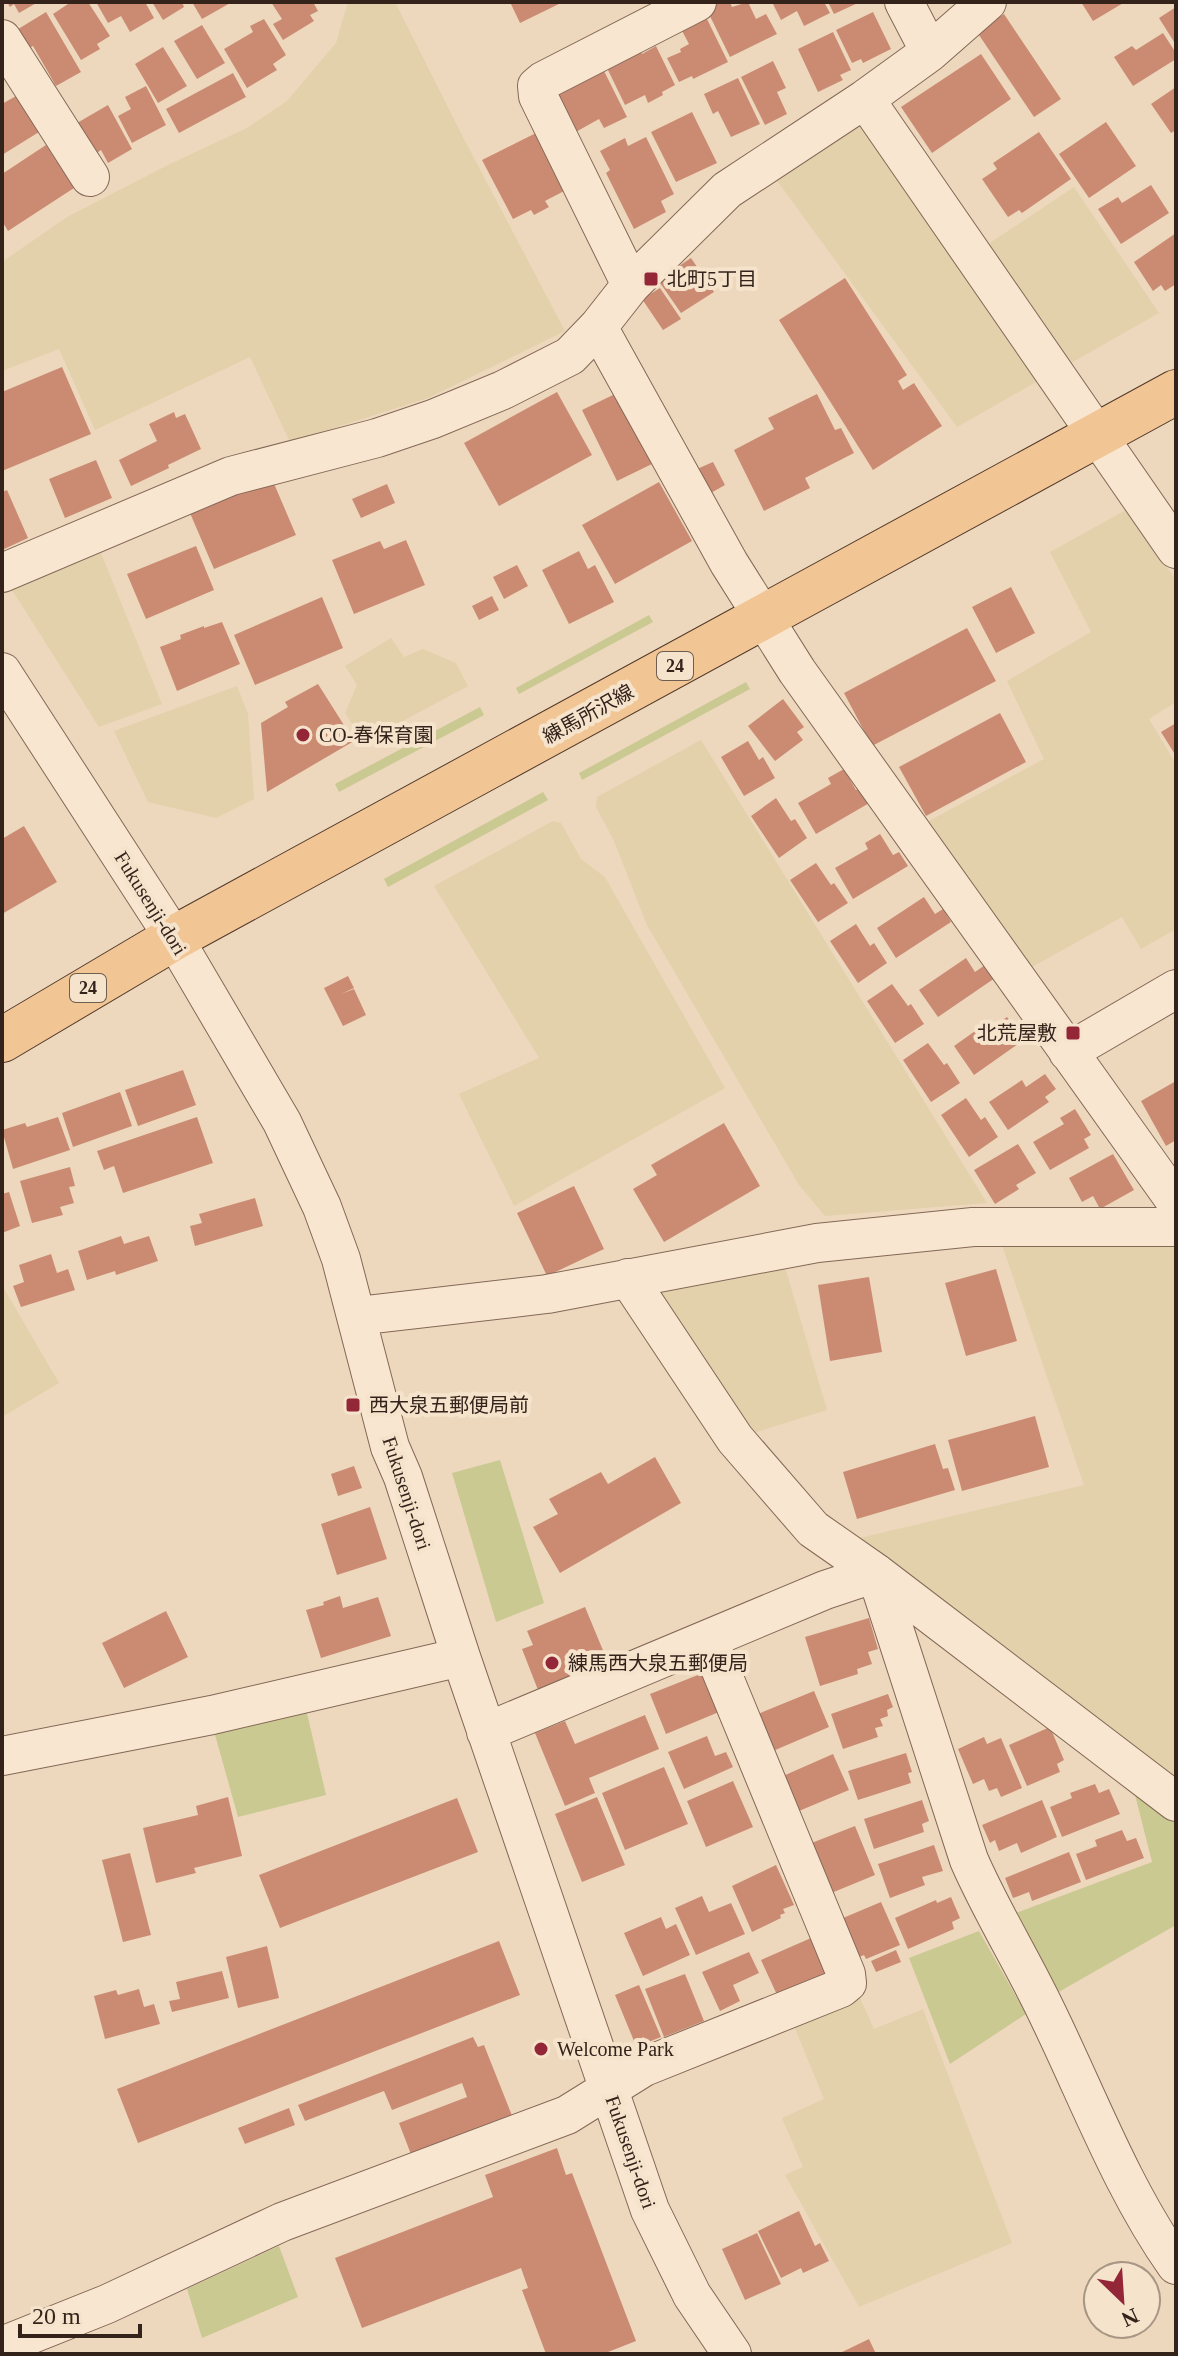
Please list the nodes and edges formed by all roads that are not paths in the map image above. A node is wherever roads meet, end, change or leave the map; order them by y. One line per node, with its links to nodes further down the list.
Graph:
1 (697, 2): 8 (street)
2 (904, 2): 5 (street)
3 (987, 2): 5 (street)
4 (2, 39): 7 (street)
5 (930, 52): 6 (street)
6 (865, 99): 8 (street); 11 (street)
7 (90, 177)
8 (631, 285): 9 (street)
9 (598, 327): 13 (street); 14 (street)
10 (1176, 392): 11 (main road, 練馬所沢線 / 24)
11 (1096, 436): 12 (street); 14 (main road, 練馬所沢線 / 24)
12 (1176, 549)
13 (2, 573)
14 (762, 618): 16 (main road, 練馬所沢線 / 24); 19 (street)
15 (2, 672): 16 (street, Fukusenji-dori)
16 (174, 938): 18 (main road, 練馬所沢線 / 24); 23 (street, Fukusenji-dori)
17 (1176, 989): 19 (street)
18 (2, 1040)
19 (1068, 1052): 20 (street)
20 (1176, 1202)
21 (1176, 1227): 22 (street)
22 (628, 1278): 23 (street); 24 (street)
23 (357, 1316): 26 (street, Fukusenji-dori)
24 (876, 1573): 25 (street); 29 (street); 31 (street)
25 (708, 1639): 27 (street); 30 (street)
26 (461, 1657): 27 (street, Fukusenji-dori); 28 (street)
27 (486, 1732): 30 (street, Fukusenji-dori)
28 (2, 1756)
29 (1176, 1802)
30 (609, 2089): 32 (street); 33 (street, Fukusenji-dori)
31 (1176, 2265)
32 (2, 2346)
33 (715, 2349)

